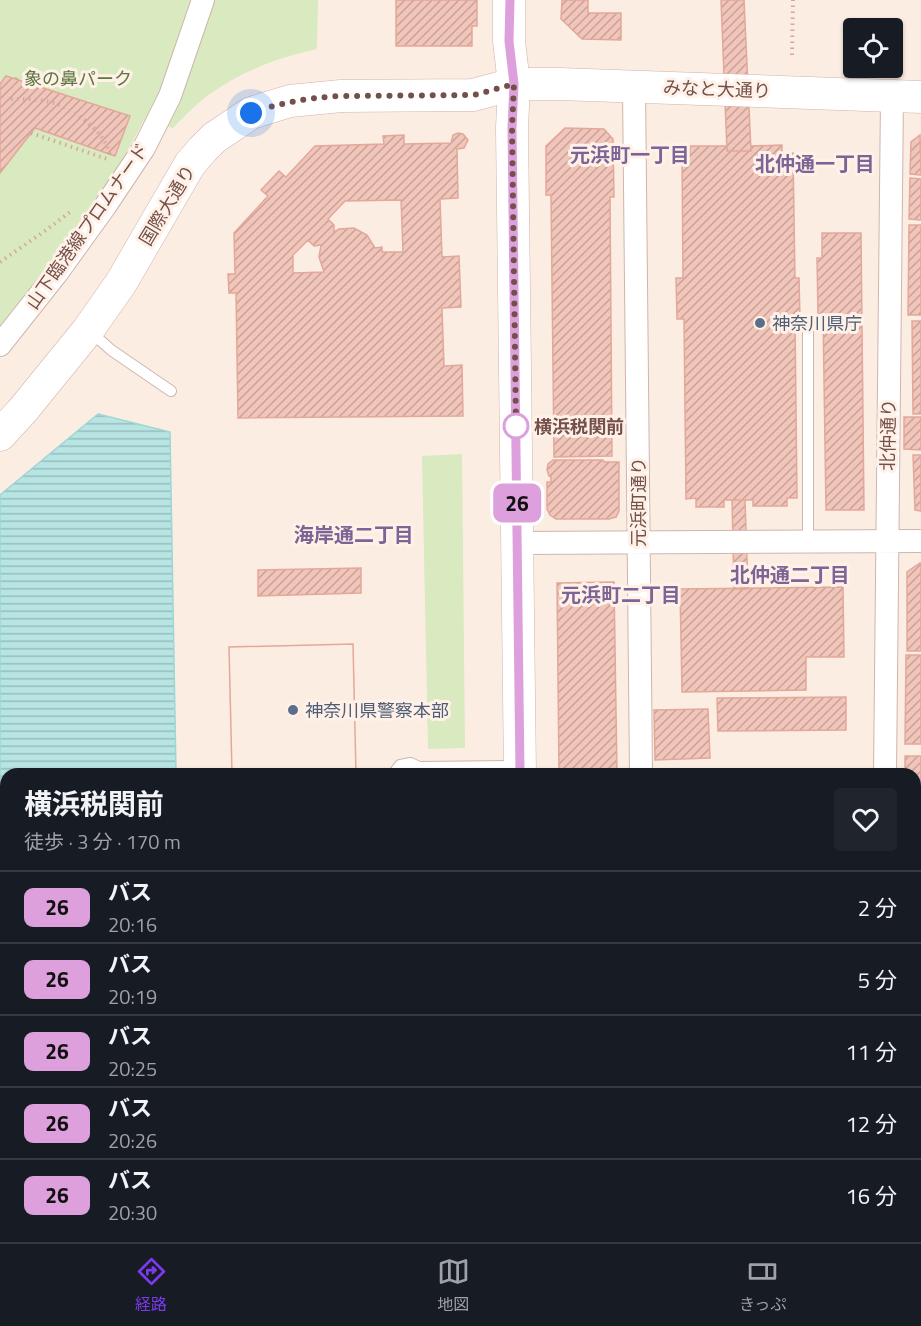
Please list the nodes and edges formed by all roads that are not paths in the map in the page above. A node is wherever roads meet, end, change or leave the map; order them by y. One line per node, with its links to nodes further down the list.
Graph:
1 (203, 0): 8 (street, 山下臨港線プロムナード)
2 (510, 0): 3 (street)
3 (514, 84): 4 (street, みなと大通り); 7 (street, 国際大通り); 15 (street)
4 (634, 87): 5 (street, みなと大通り); 14 (street, 元浜町通り)
5 (906, 96): 13 (street, 北仲通り)
6 (808, 323): 12 (lane)
7 (88, 330): 9 (lane); 10 (street, 国際大通り)
8 (0, 345)
9 (171, 391)
10 (0, 435)
11 (921, 540): 13 (street)
12 (808, 541): 13 (street); 14 (street)
13 (886, 541): 20 (street, 北仲通り)
14 (638, 542): 15 (street); 19 (street, 元浜町通り)
15 (517, 543): 18 (street)
16 (398, 768): 17 (lane)
17 (452, 768)
18 (520, 768)
19 (640, 768)
20 (885, 768)

